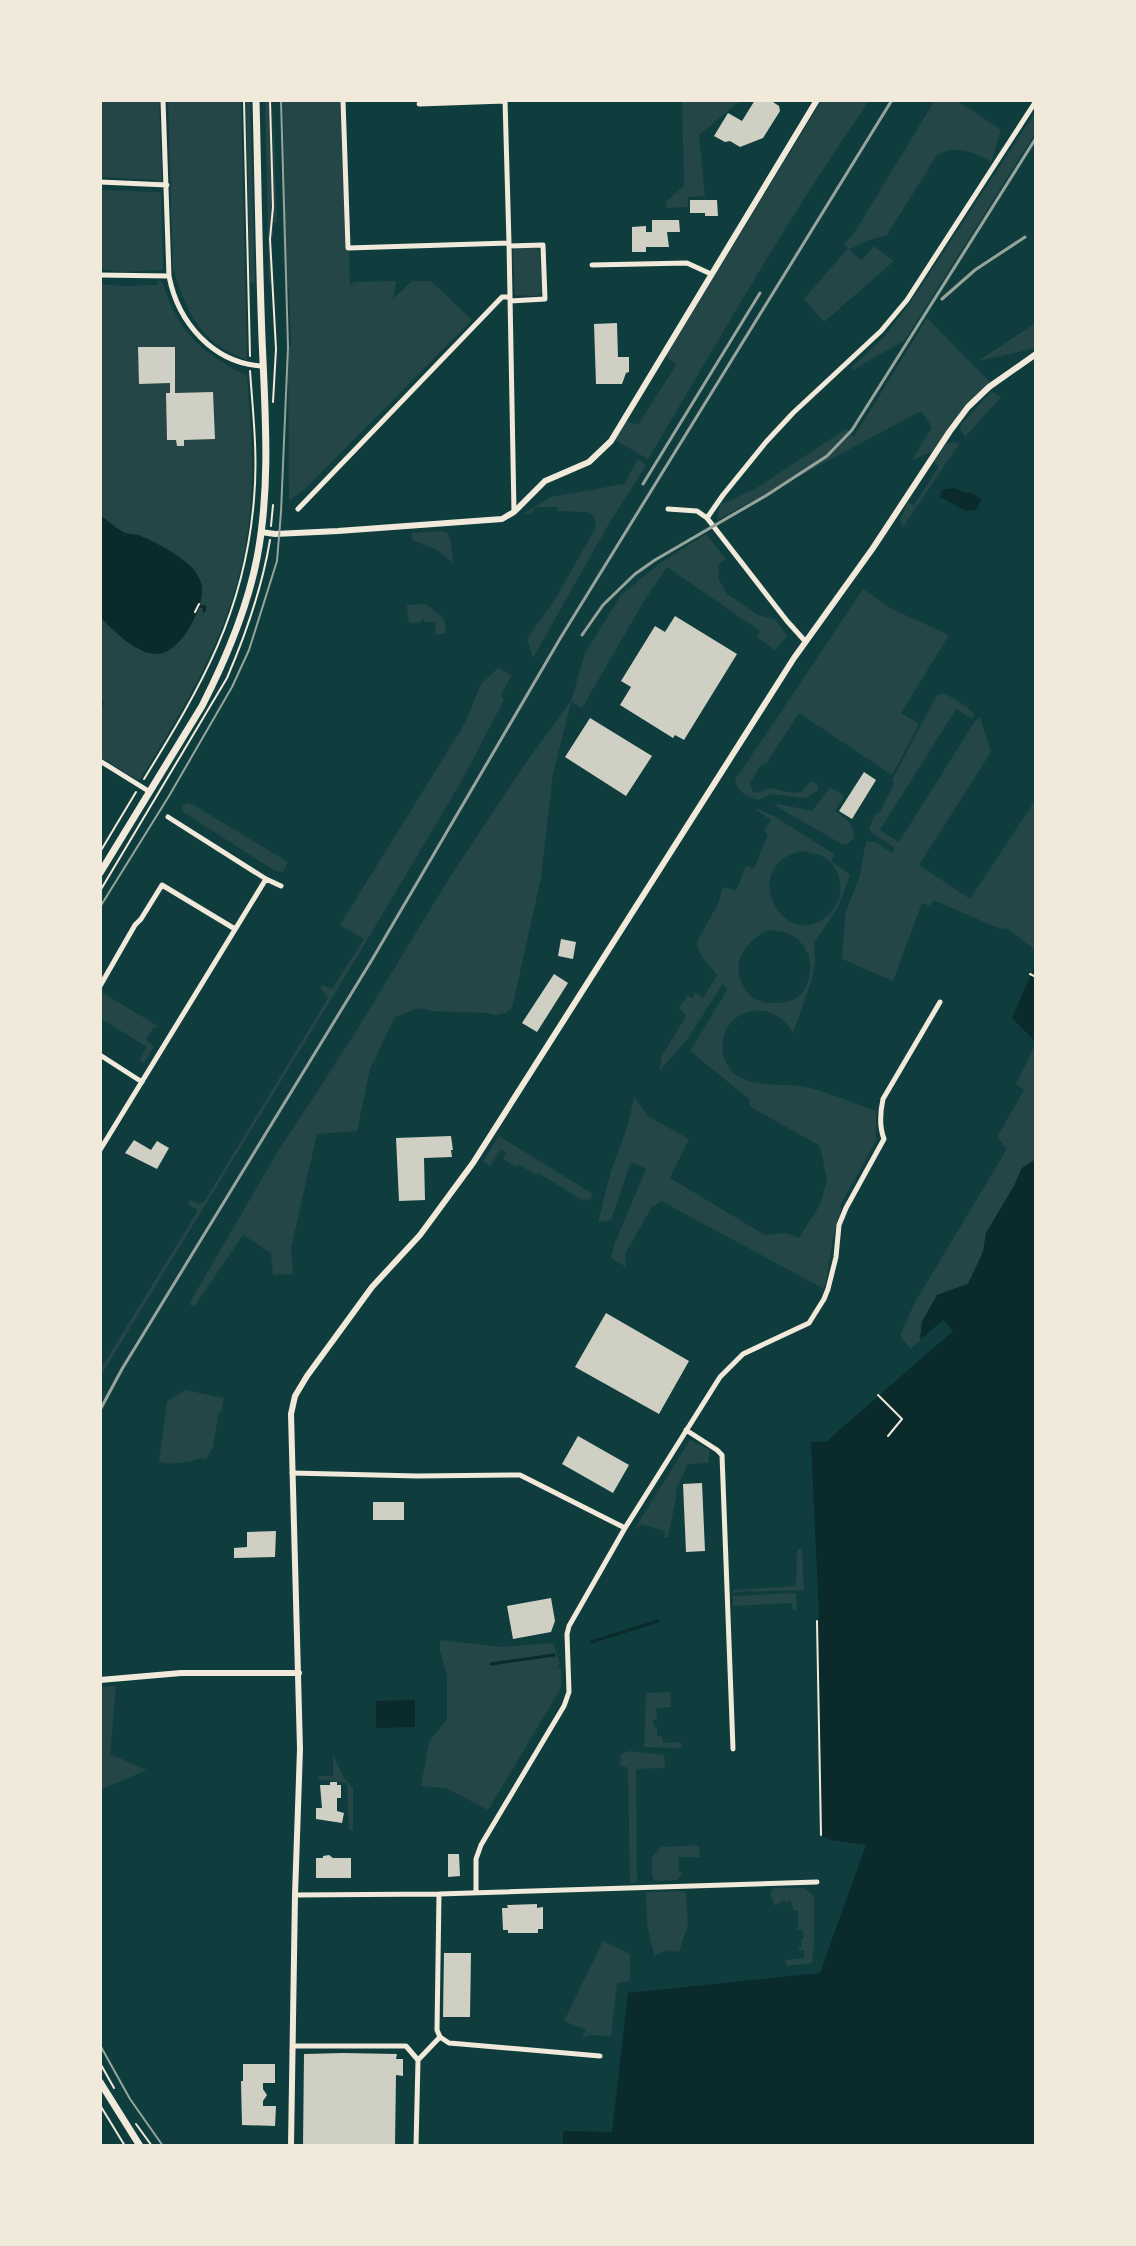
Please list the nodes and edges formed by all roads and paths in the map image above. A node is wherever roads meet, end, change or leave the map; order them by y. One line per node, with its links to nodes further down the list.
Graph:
1 (163, 100): 11 (street)
2 (244, 100): 19 (path)
3 (256, 100): 20 (main road)
4 (270, 100): 21 (path)
5 (343, 100): 12 (street)
6 (505, 100): 9 (street); 12 (street)
7 (817, 100): 14 (street)
8 (1036, 101): 25 (street)
9 (419, 104)
10 (100, 182): 11 (street)
11 (167, 185): 16 (street)
12 (509, 244): 17 (street); 17 (street)
13 (592, 265): 14 (street)
14 (711, 274): 24 (street)
15 (100, 275): 16 (street)
16 (169, 276): 19 (street)
17 (510, 299): 22 (street); 24 (street)
18 (1036, 354): 29 (street)
19 (250, 366): 20 (street); 31 (path)
20 (263, 366): 26 (main road)
21 (273, 401)
22 (298, 509)
23 (668, 509): 25 (street)
24 (514, 512): 26 (street)
25 (707, 518): 29 (street)
26 (261, 532): 32 (main road)
27 (199, 604): 28 (path)
28 (195, 612)
29 (805, 641): 49 (street)
30 (100, 761): 31 (street)
31 (140, 786): 32 (street); 34 (path)
32 (150, 792): 35 (main road)
33 (168, 817): 36 (street)
34 (100, 852)
35 (100, 873)
36 (266, 879): 37 (street); 38 (street)
37 (281, 886)
38 (235, 929): 41 (street); 44 (street)
39 (1030, 974): 40 (path)
40 (1036, 977)
41 (100, 986)
42 (940, 1002): 47 (street)
43 (100, 1055): 44 (street)
44 (142, 1082): 45 (street)
45 (100, 1150)
46 (878, 1395): 48 (path)
47 (686, 1430): 50 (street); 54 (street)
48 (888, 1436)
49 (292, 1473): 50 (street); 52 (street)
50 (625, 1528): 57 (street)
51 (817, 1621): 55 (path)
52 (299, 1673): 53 (street); 59 (street)
53 (100, 1680)
54 (733, 1749)
55 (821, 1835)
56 (817, 1882): 57 (street)
57 (476, 1892): 58 (street)
58 (439, 1894): 59 (street); 60 (street)
59 (295, 1895): 61 (street)
60 (440, 2037): 62 (street); 63 (street)
61 (293, 2046): 63 (street); 72 (street)
62 (600, 2056)
63 (418, 2060): 73 (street)
64 (100, 2063): 66 (path)
65 (100, 2082): 70 (main road)
66 (114, 2089)
67 (100, 2105): 69 (path)
68 (134, 2120): 71 (path)
69 (125, 2146)
70 (140, 2146)
71 (152, 2146)
72 (291, 2146)
73 (416, 2146)

